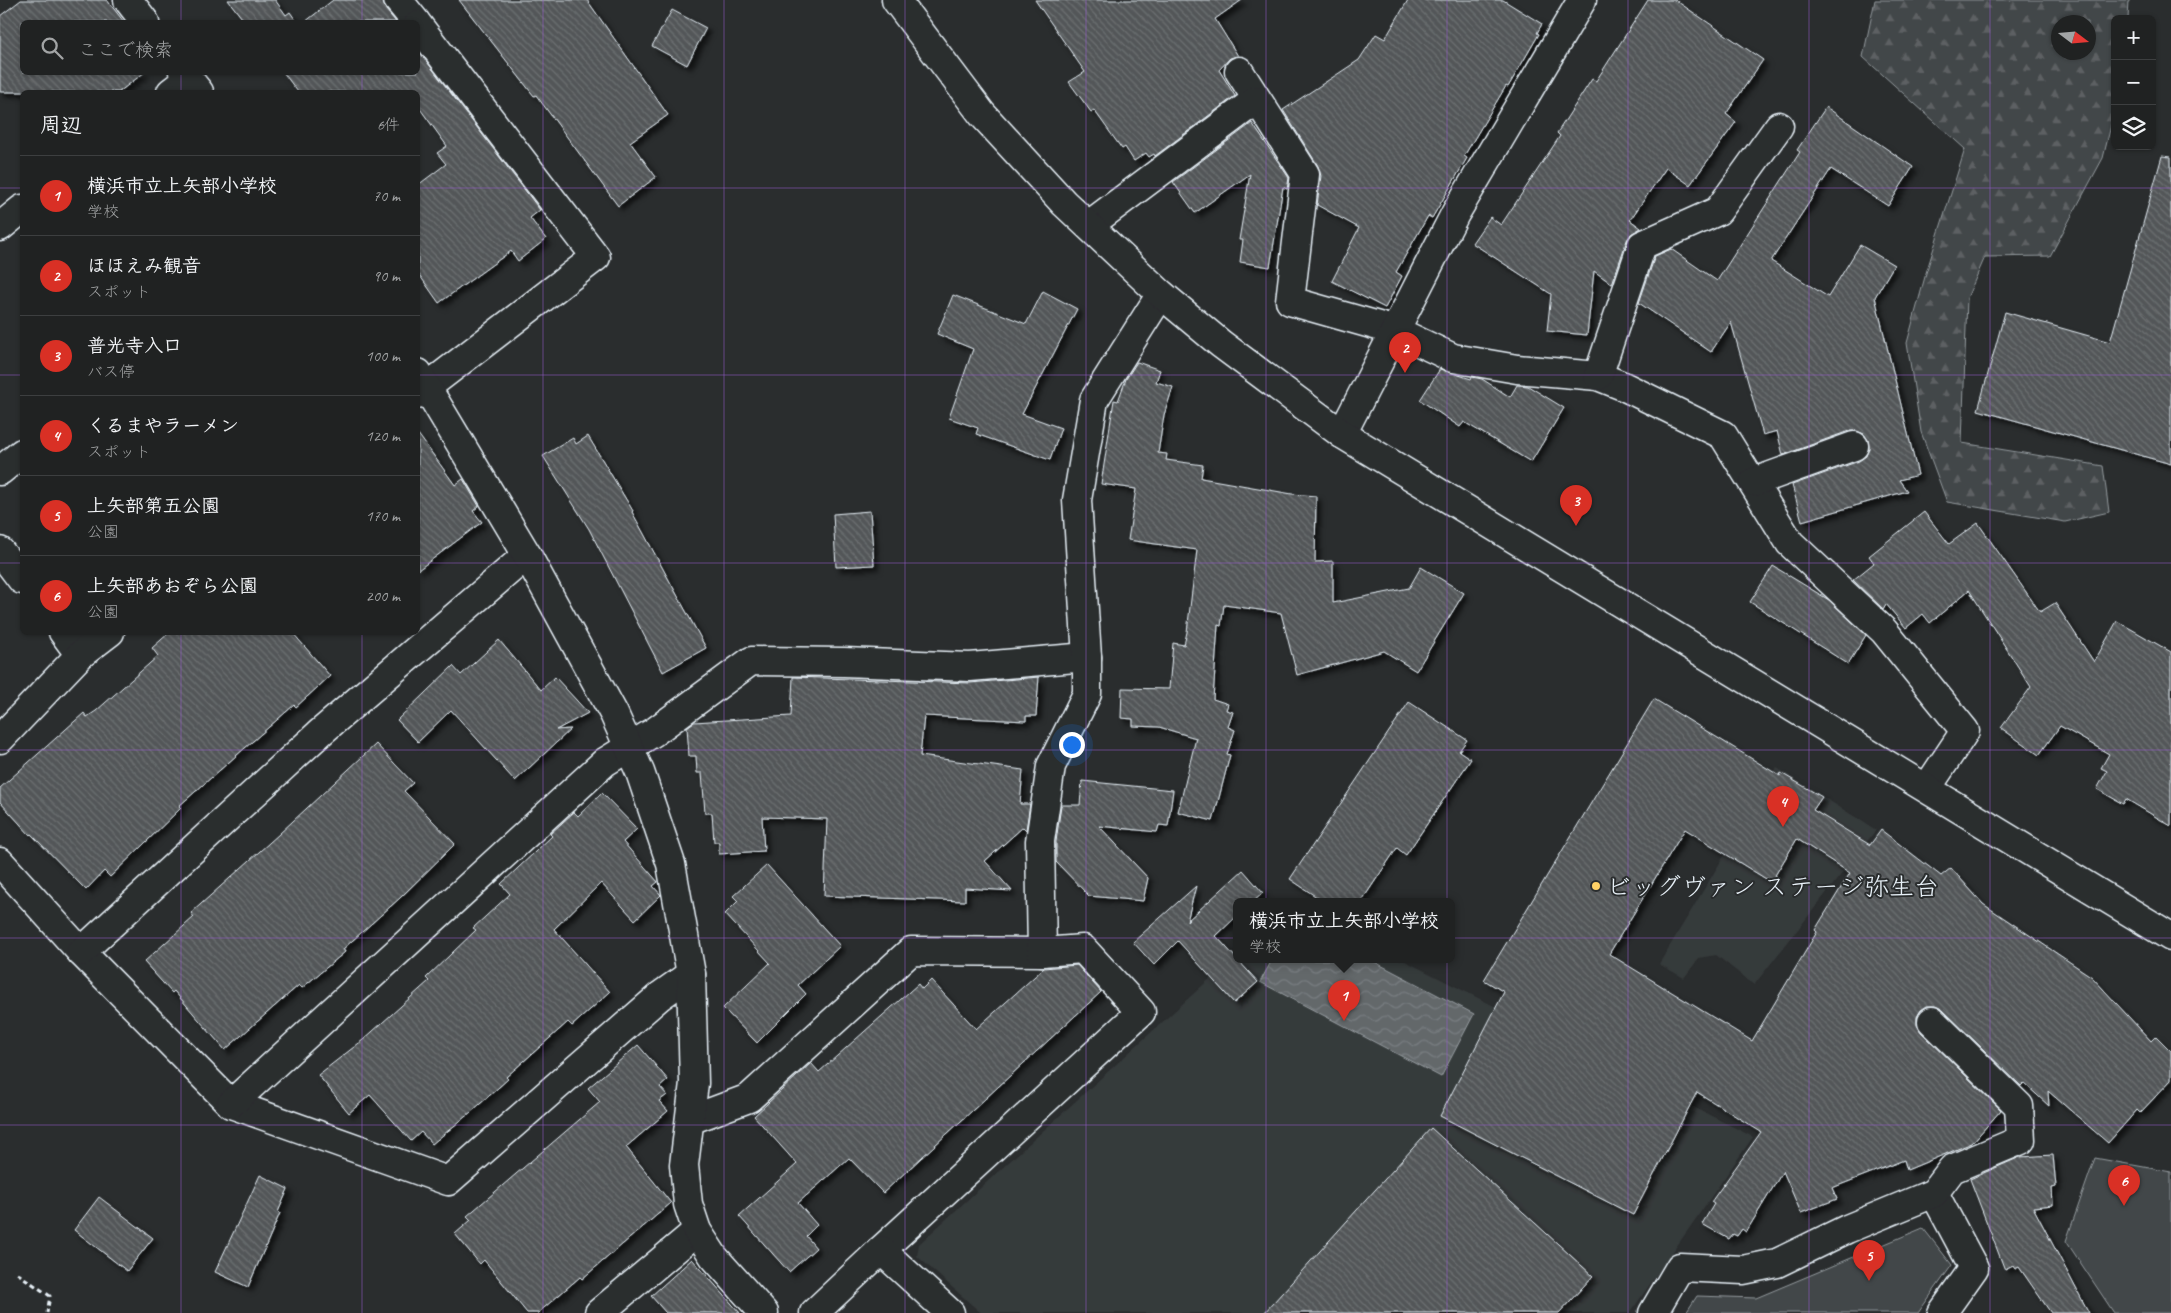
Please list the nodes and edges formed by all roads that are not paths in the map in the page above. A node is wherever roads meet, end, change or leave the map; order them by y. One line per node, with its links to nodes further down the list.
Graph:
1 (128, 0): 5 (street)
2 (398, 0): 6 (street)
3 (896, 0): 12 (street)
4 (1582, 0): 15 (street)
5 (143, 20)
6 (414, 20)
7 (420, 28): 17 (street)
8 (1238, 71): 9 (street)
9 (1256, 100): 12 (street); 15 (street)
10 (1779, 126): 16 (street)
11 (20, 211): 13 (street)
12 (1089, 226): 14 (street)
13 (0, 227)
14 (1161, 294): 18 (street); 29 (street)
15 (1396, 331): 16 (street); 18 (street)
16 (1598, 376): 22 (street)
17 (421, 384): 24 (street)
18 (1342, 434): 32 (street)
19 (1854, 446): 22 (street)
20 (20, 455): 21 (street)
21 (0, 471)
22 (1754, 482): 32 (street)
23 (0, 551): 25 (street)
24 (527, 555): 31 (street); 35 (street)
25 (20, 577)
26 (65, 635): 28 (street)
27 (106, 635): 28 (street)
28 (80, 655): 30 (street)
29 (1087, 657): 31 (street); 36 (street)
30 (0, 739)
31 (630, 745): 37 (street); 39 (street)
32 (1927, 788): 34 (street)
33 (0, 862): 35 (street)
34 (2171, 937)
35 (80, 952): 39 (street)
36 (1042, 952): 40 (street); 43 (street)
37 (691, 974): 39 (street); 40 (street)
38 (1932, 1021): 41 (street)
39 (231, 1104)
40 (690, 1120): 42 (street)
41 (1934, 1193): 48 (street); 49 (street)
42 (697, 1231): 44 (street); 45 (street)
43 (881, 1250): 46 (street); 47 (street)
44 (599, 1313)
45 (764, 1313)
46 (814, 1313)
47 (950, 1313)
48 (1653, 1313)
49 (1942, 1313)

